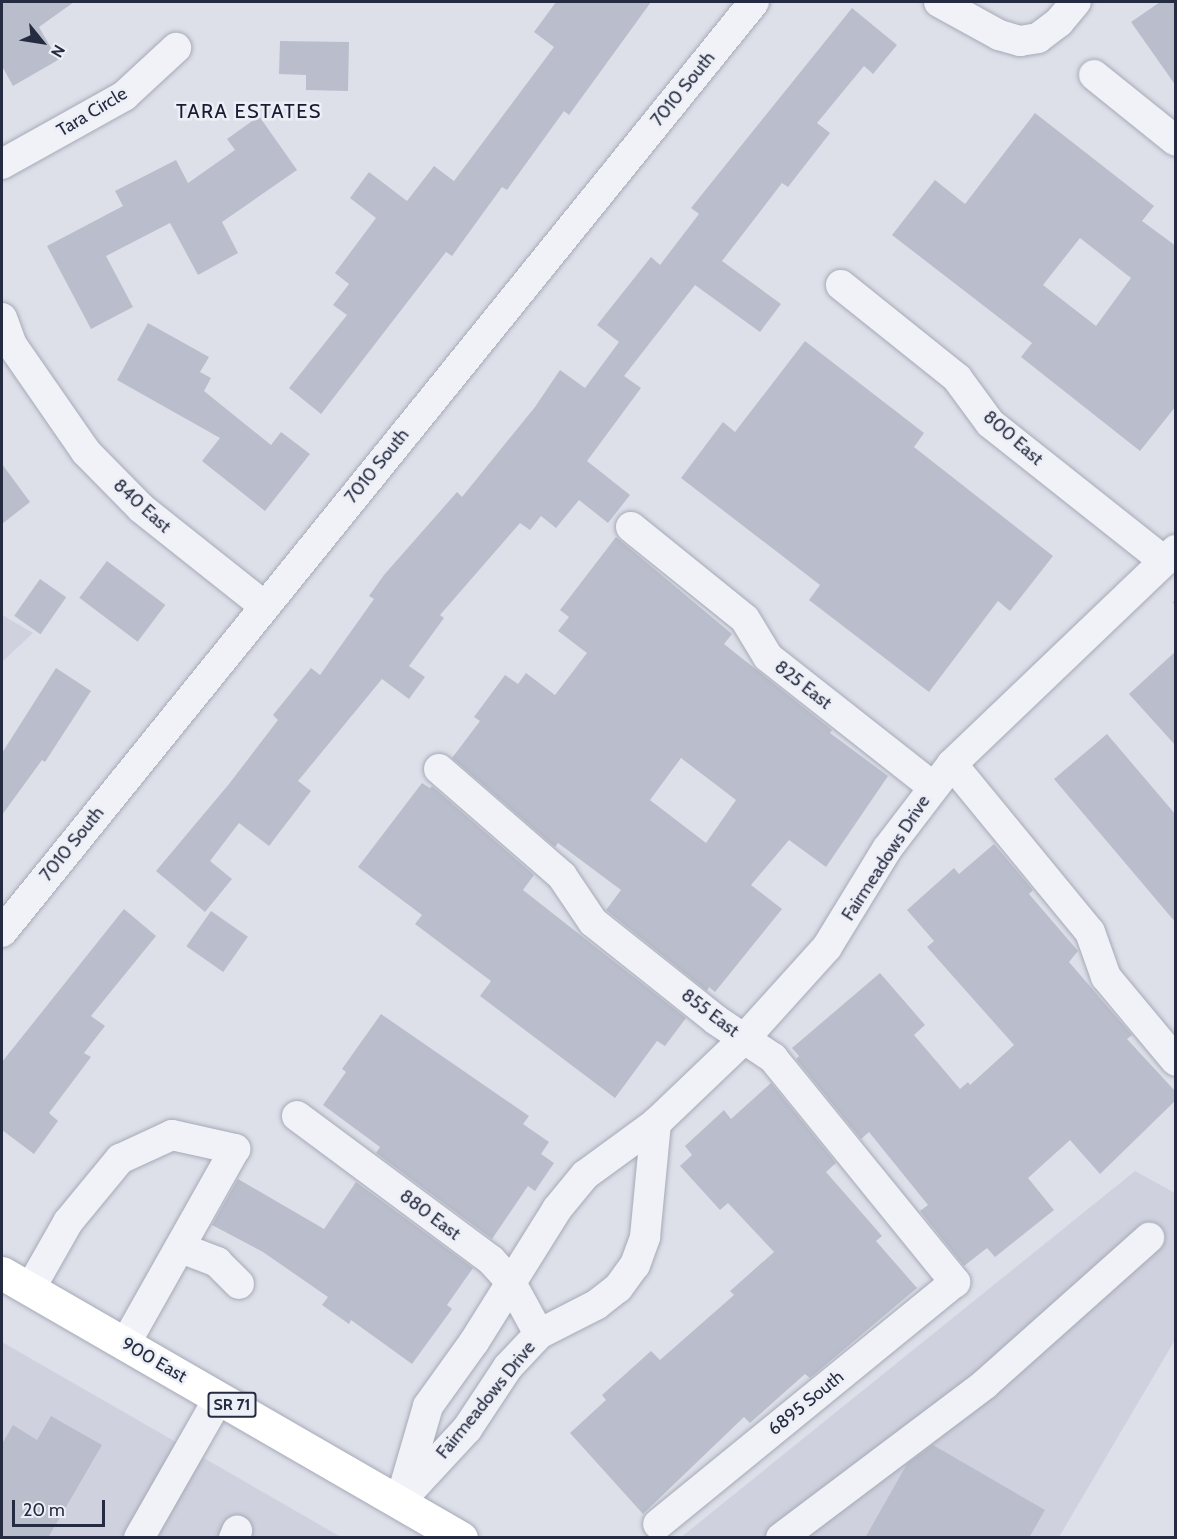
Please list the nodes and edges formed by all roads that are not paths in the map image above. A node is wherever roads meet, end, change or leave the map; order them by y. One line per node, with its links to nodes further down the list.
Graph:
1 (754, 2): 12 (street, 7010 South)
2 (939, 2): 3 (street)
3 (1076, 2)
4 (176, 48): 7 (street, Tara Circle)
5 (1094, 75): 6 (street)
6 (1176, 141)
7 (2, 164)
8 (841, 285): 11 (street, 800 East)
9 (2, 318): 12 (street, 840 East)
10 (631, 527): 15 (street, 825 East)
11 (1170, 555): 13 (street, Fairmeadows Drive)
12 (264, 606): 16 (street, 7010 South)
13 (952, 764): 15 (street, Fairmeadows Drive); 18 (street)
14 (439, 769): 17 (street, 855 East)
15 (933, 787): 17 (street, Fairmeadows Drive)
16 (2, 932)
17 (744, 1039): 20 (street, Fairmeadows Drive); 25 (street, 855 East)
18 (1176, 1061)
19 (297, 1116): 24 (street, 880 East)
20 (656, 1123): 24 (street, Fairmeadows Drive); 28 (street, Fairmeadows Drive)
21 (1149, 1238): 35 (street)
22 (181, 1248): 26 (street); 27 (street); 29 (street)
23 (2, 1273): 27 (main road, 900 East / SR 71)
24 (510, 1281): 28 (street, 880 East); 31 (street, Fairmeadows Drive)
25 (955, 1282): 32 (street, 6895 South)
26 (239, 1284)
27 (30, 1289): 29 (main road, 900 East / SR 71)
28 (539, 1334): 31 (street, Fairmeadows Drive)
29 (125, 1344): 30 (main road, 900 East / SR 71)
30 (219, 1398): 31 (main road, 900 East / SR 71); 34 (street)
31 (400, 1502): 33 (main road, 900 East / SR 71)
32 (658, 1524)
33 (453, 1535)
34 (139, 1538)
35 (781, 1538)

